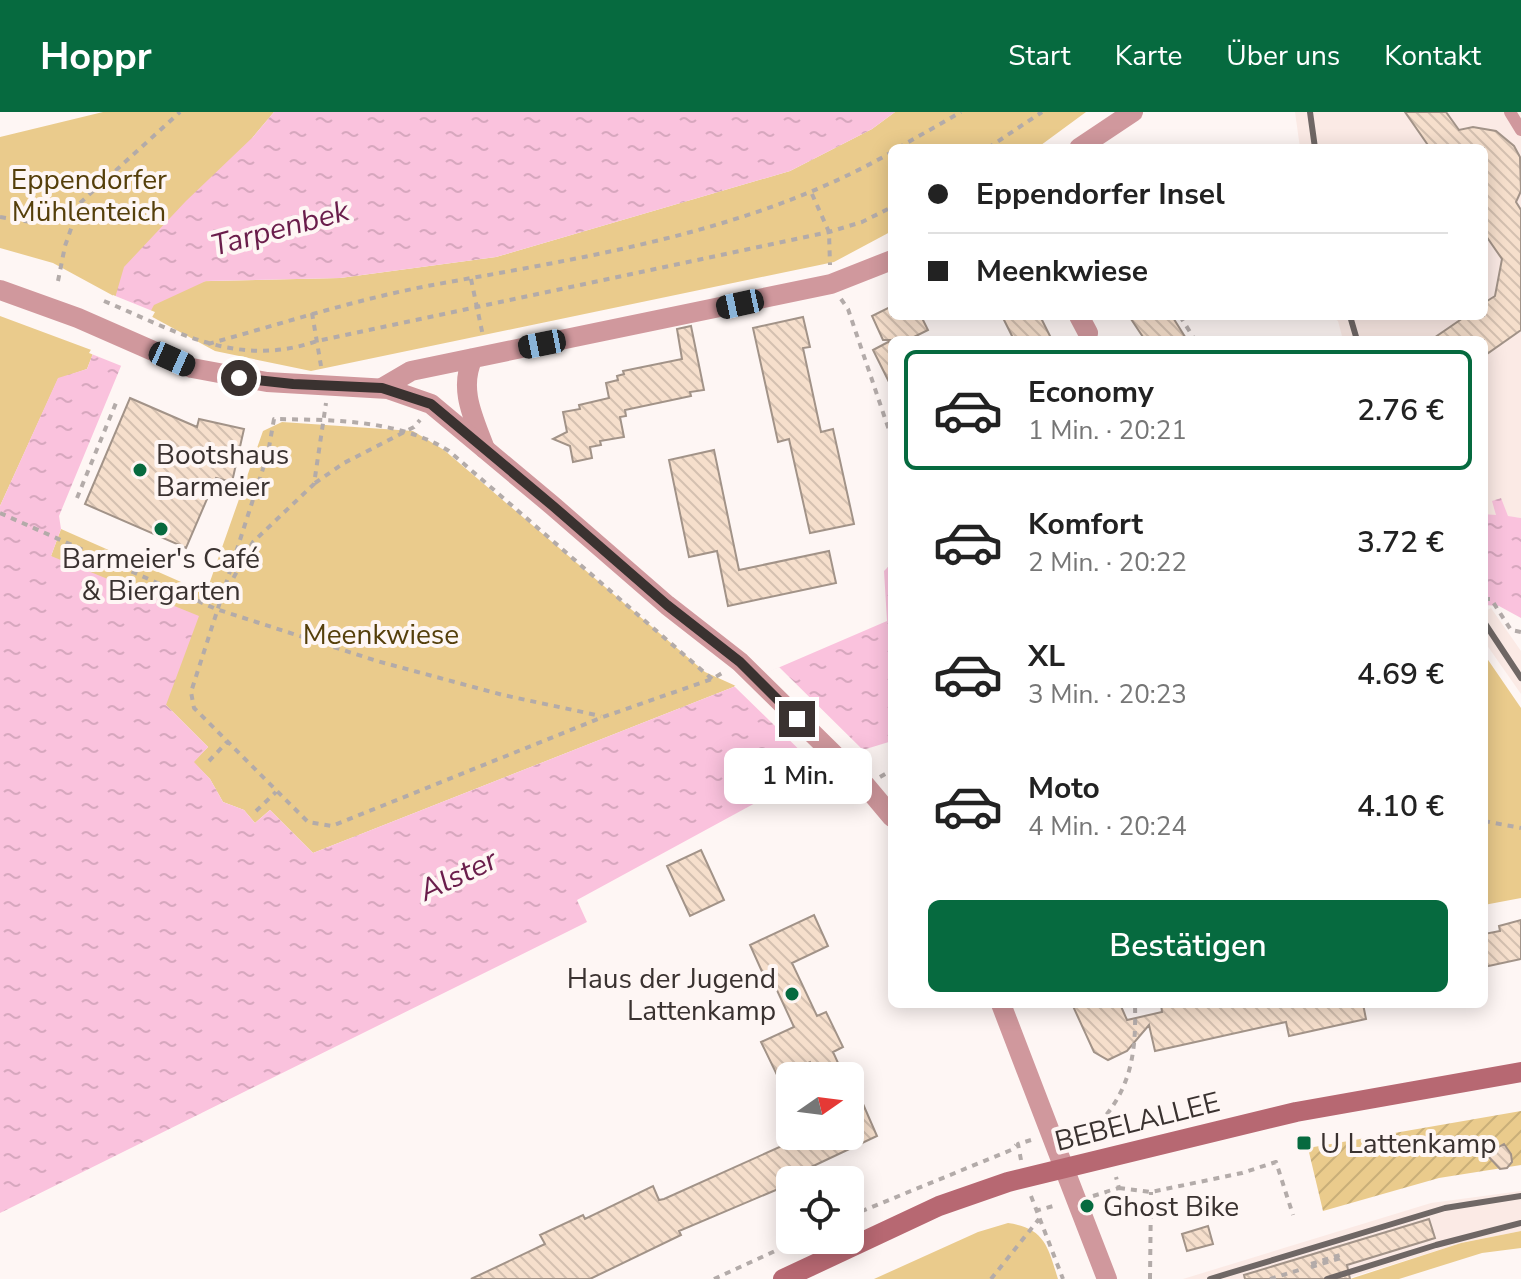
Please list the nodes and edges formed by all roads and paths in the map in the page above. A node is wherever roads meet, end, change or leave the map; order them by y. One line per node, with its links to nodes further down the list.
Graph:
1 (180, 112): 12 (path)
2 (961, 112): 7 (path)
3 (1042, 112): 8 (path)
4 (1133, 112): 9 (street)
5 (1510, 112): 6 (lane)
6 (1521, 130)
7 (905, 144)
8 (994, 144)
9 (1085, 144)
10 (888, 154): 11 (path)
11 (812, 193): 15 (path); 17 (path)
12 (80, 203): 14 (path); 18 (path)
13 (888, 209): 15 (path)
14 (0, 217)
15 (829, 232): 19 (path); 22 (path)
16 (888, 262): 19 (street)
17 (471, 279): 22 (path); 23 (path)
18 (58, 281)
19 (831, 284): 26 (street); 33 (path)
20 (0, 290): 28 (street)
21 (104, 301): 25 (path)
22 (477, 309): 24 (path); 26 (path)
23 (312, 313): 24 (path); 25 (path)
24 (317, 341): 25 (path); 27 (path)
25 (206, 344)
26 (479, 351): 28 (street); 35 (street)
27 (321, 370)
28 (382, 388): 35 (street)
29 (118, 398): 37 (path)
30 (326, 401): 32 (path)
31 (425, 414): 34 (path)
32 (324, 420): 34 (path); 36 (path); 40 (path)
33 (888, 427)
34 (406, 432): 36 (path); 43 (path)
35 (485, 449): 42 (street)
36 (314, 484): 40 (path)
37 (77, 498)
38 (0, 513): 40 (path)
39 (1488, 599): 41 (path)
40 (216, 609): 44 (path); 45 (path)
41 (1521, 632)
42 (747, 670): 43 (path); 49 (street)
43 (712, 679): 44 (path)
44 (603, 717): 47 (path)
45 (227, 742): 46 (path); 47 (path)
46 (209, 761)
47 (276, 792): 48 (path)
48 (256, 811)
49 (888, 812)
50 (1488, 822): 51 (path)
51 (1521, 828)
52 (1003, 1008): 57 (street)
53 (1135, 1008): 56 (path)
54 (1521, 1072): 56 (main road, BEBELALLEE)
55 (1018, 1144): 60 (path)
56 (1111, 1156): 57 (main road, BEBELALLEE)
57 (1064, 1168): 69 (main road, BEBELALLEE); 72 (street)
58 (1119, 1188): 59 (path)
59 (1151, 1192): 62 (path); 73 (path)
60 (864, 1210)
61 (1035, 1211): 63 (path)
62 (1293, 1215)
63 (1039, 1219): 70 (path); 71 (path)
64 (776, 1251): 68 (path)
65 (1343, 1255): 66 (path)
66 (1311, 1266)
67 (1299, 1270): 74 (path)
68 (714, 1279)
69 (783, 1279)
70 (991, 1279)
71 (1063, 1279)
72 (1107, 1279)
73 (1150, 1279)
74 (1270, 1279)

